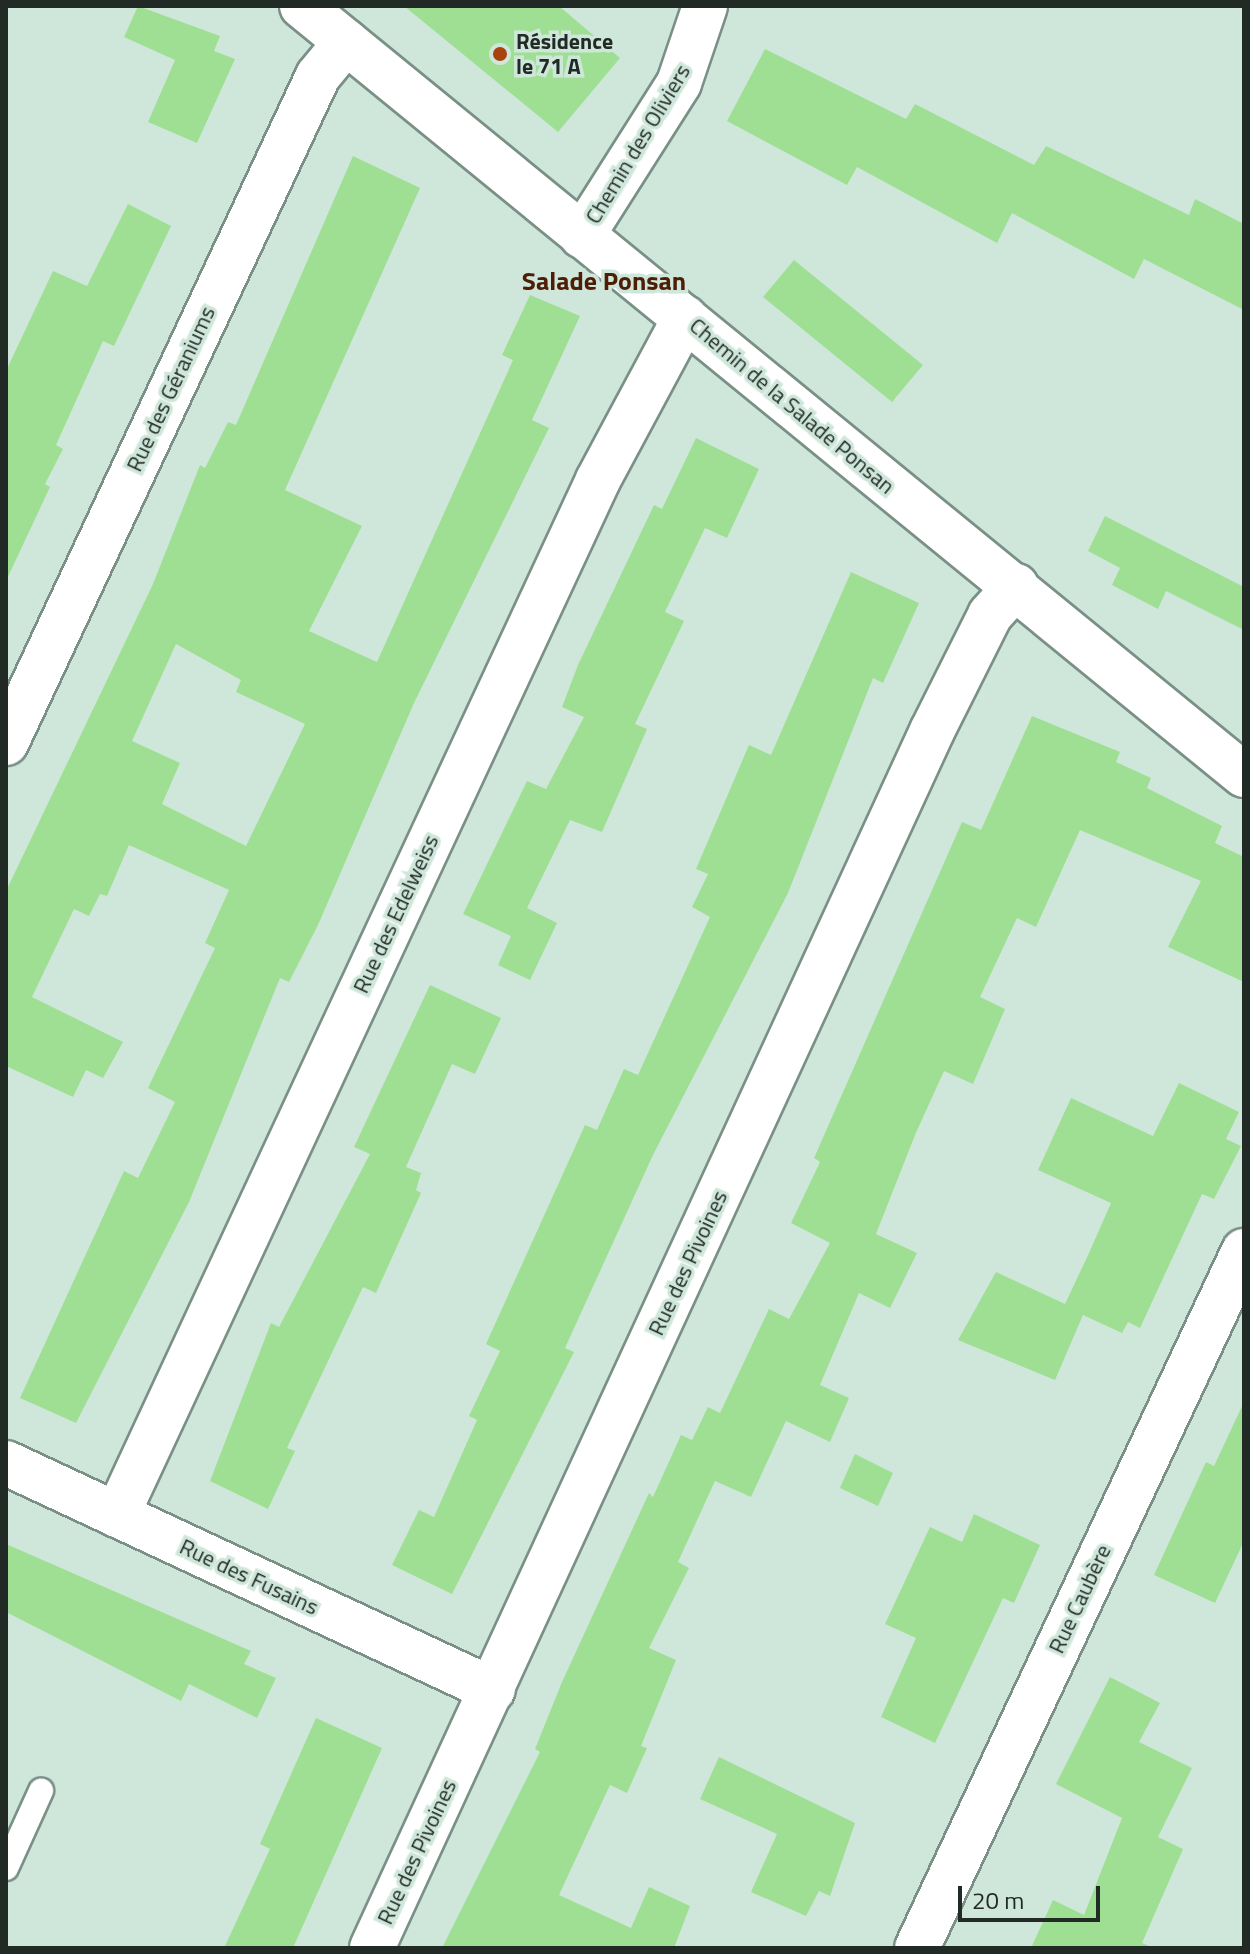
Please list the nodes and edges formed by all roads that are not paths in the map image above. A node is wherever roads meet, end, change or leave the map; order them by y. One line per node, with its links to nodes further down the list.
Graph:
1 (302, 6): 3 (street, Chemin de la Salade Ponsan)
2 (705, 6): 4 (street, Chemin des Oliviers)
3 (346, 42): 4 (street, Chemin de la Salade Ponsan); 7 (street, Rue des Géraniums)
4 (582, 236): 5 (street, Chemin de la Salade Ponsan)
5 (685, 318): 6 (street, Chemin de la Salade Ponsan); 11 (street, Rue des Edelweiss)
6 (1016, 586): 8 (street, Chemin de la Salade Ponsan); 12 (street, Rue des Pivoines)
7 (6, 743)
8 (1244, 775)
9 (1244, 1251): 16 (street, Rue Caubère)
10 (6, 1463): 11 (street, Rue des Fusains)
11 (117, 1515): 12 (street, Rue des Fusains)
12 (493, 1690): 15 (street, Rue des Pivoines)
13 (41, 1791): 14 (lane)
14 (6, 1868)
15 (372, 1948)
16 (917, 1948)

